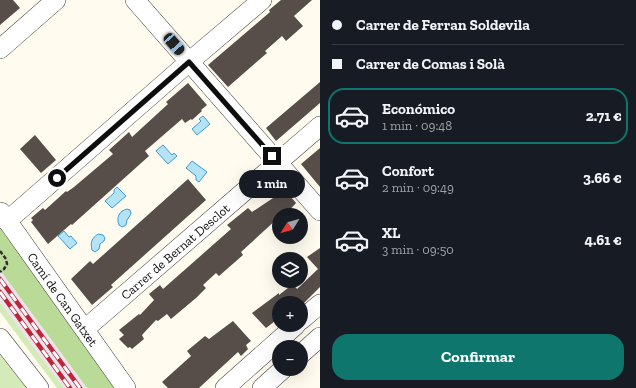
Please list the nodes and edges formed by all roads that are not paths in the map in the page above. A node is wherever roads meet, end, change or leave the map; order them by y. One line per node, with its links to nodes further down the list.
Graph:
1 (56, 0): 4 (street)
2 (135, 0): 5 (street)
3 (262, 0): 5 (street)
4 (0, 49)
5 (189, 62): 7 (street); 9 (street)
6 (320, 126): 7 (street, Carrer de Bernat Desclot)
7 (277, 162): 8 (street); 12 (street, Carrer de Bernat Desclot)
8 (320, 211)
9 (4, 216): 12 (street, Camí de Can Gatxet)
10 (320, 304): 11 (street)
11 (308, 314)
12 (85, 329): 19 (street, Camí de Can Gatxet)
13 (288, 332): 20 (street)
14 (320, 337): 16 (street)
15 (0, 338): 18 (street)
16 (308, 348)
17 (276, 376): 21 (street)
18 (38, 388)
19 (126, 388)
20 (224, 388)
21 (262, 388)

